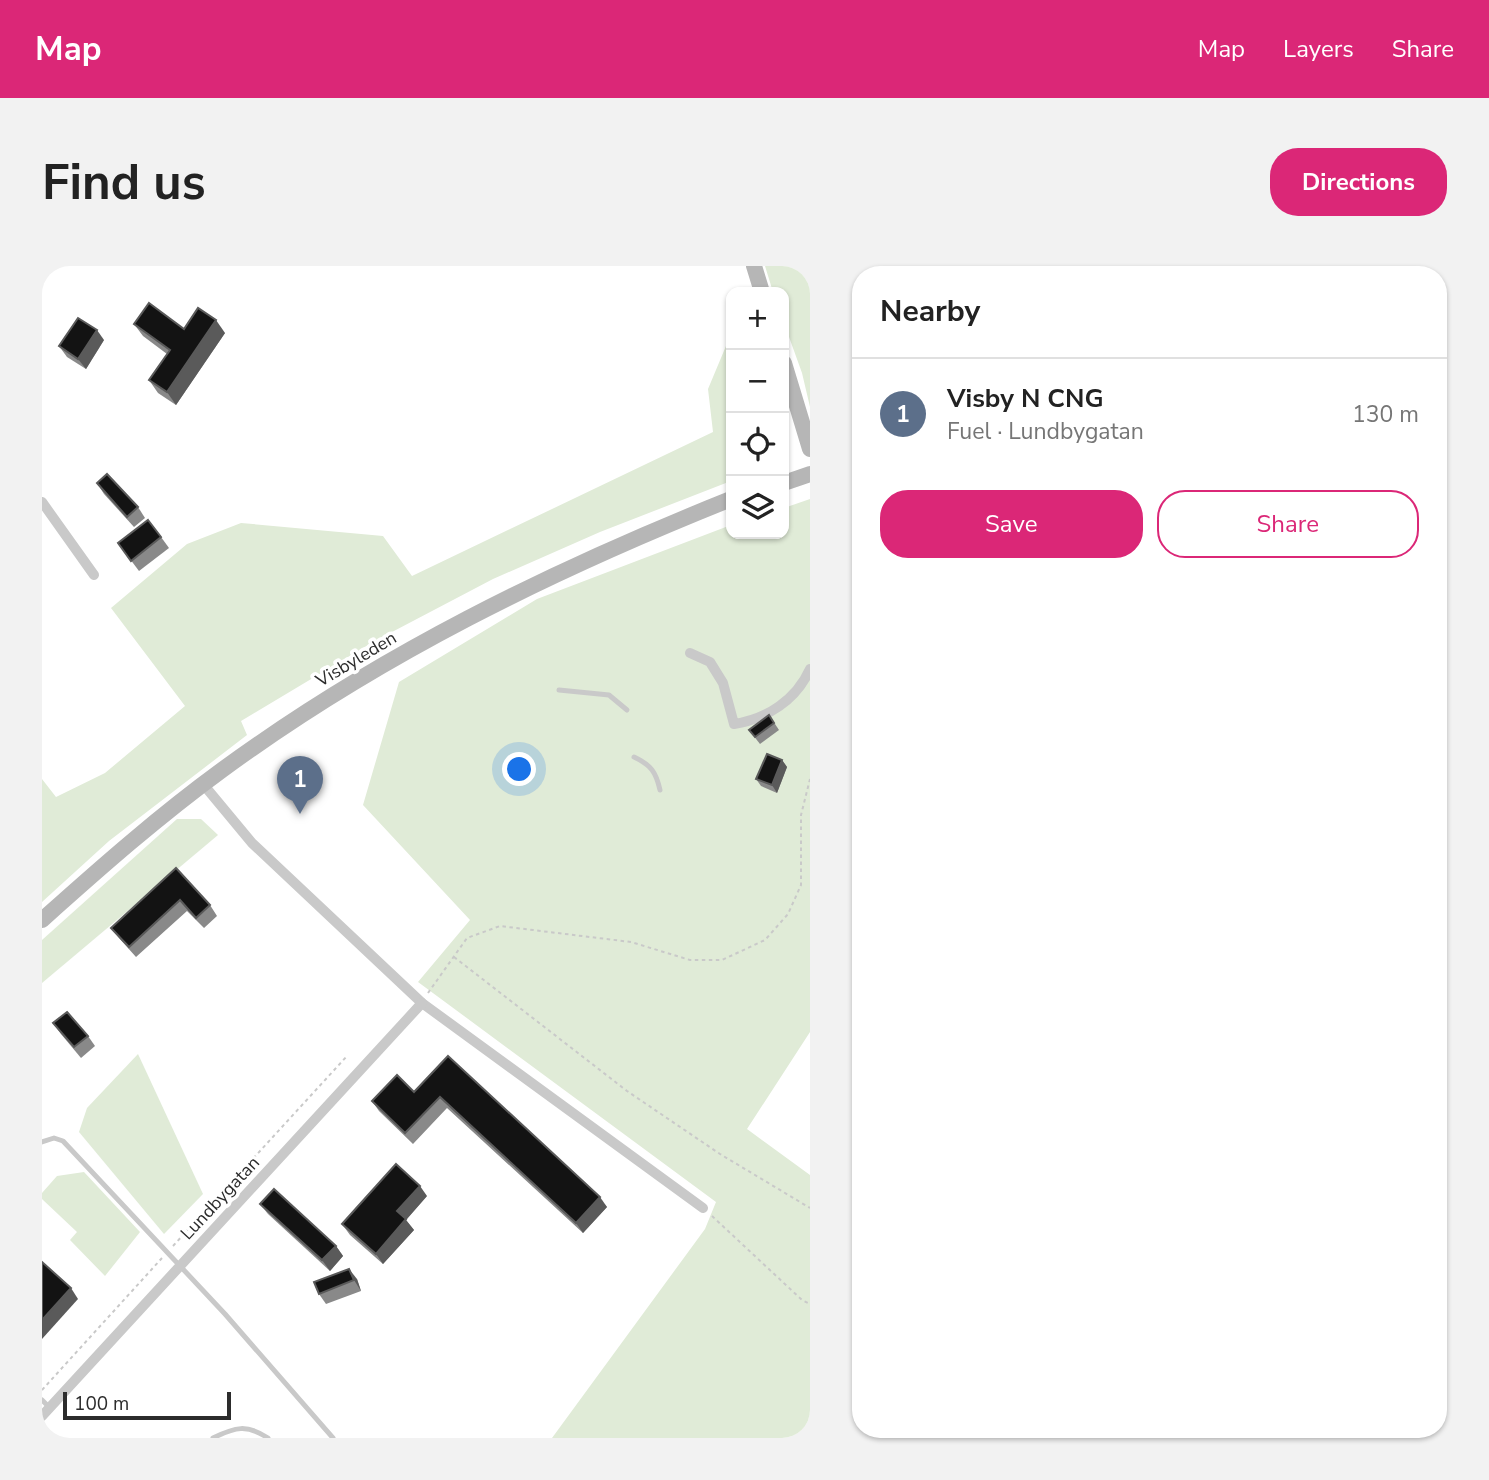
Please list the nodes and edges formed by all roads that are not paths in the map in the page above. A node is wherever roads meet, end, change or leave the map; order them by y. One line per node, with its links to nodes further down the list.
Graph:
1 (754, 266): 2 (main road)
2 (760, 287)
3 (789, 380): 4 (main road)
4 (810, 449)
5 (810, 474): 6 (main road)
6 (789, 481)
7 (726, 501): 15 (main road, Visbyleden)
8 (42, 502): 9 (street)
9 (94, 575)
10 (690, 653): 11 (street)
11 (810, 669)
12 (559, 690): 13 (lane)
13 (627, 710)
14 (634, 757): 16 (lane)
15 (203, 784): 17 (main road, Visbyleden); 18 (street)
16 (660, 790)
17 (42, 920)
18 (422, 1003): 20 (street); 21 (street, Lundbygatan)
19 (42, 1142): 21 (lane)
20 (703, 1208)
21 (180, 1267): 22 (street, Lundbygatan); 25 (lane)
22 (45, 1408)
23 (213, 1438): 24 (lane)
24 (268, 1438)
25 (333, 1438)

